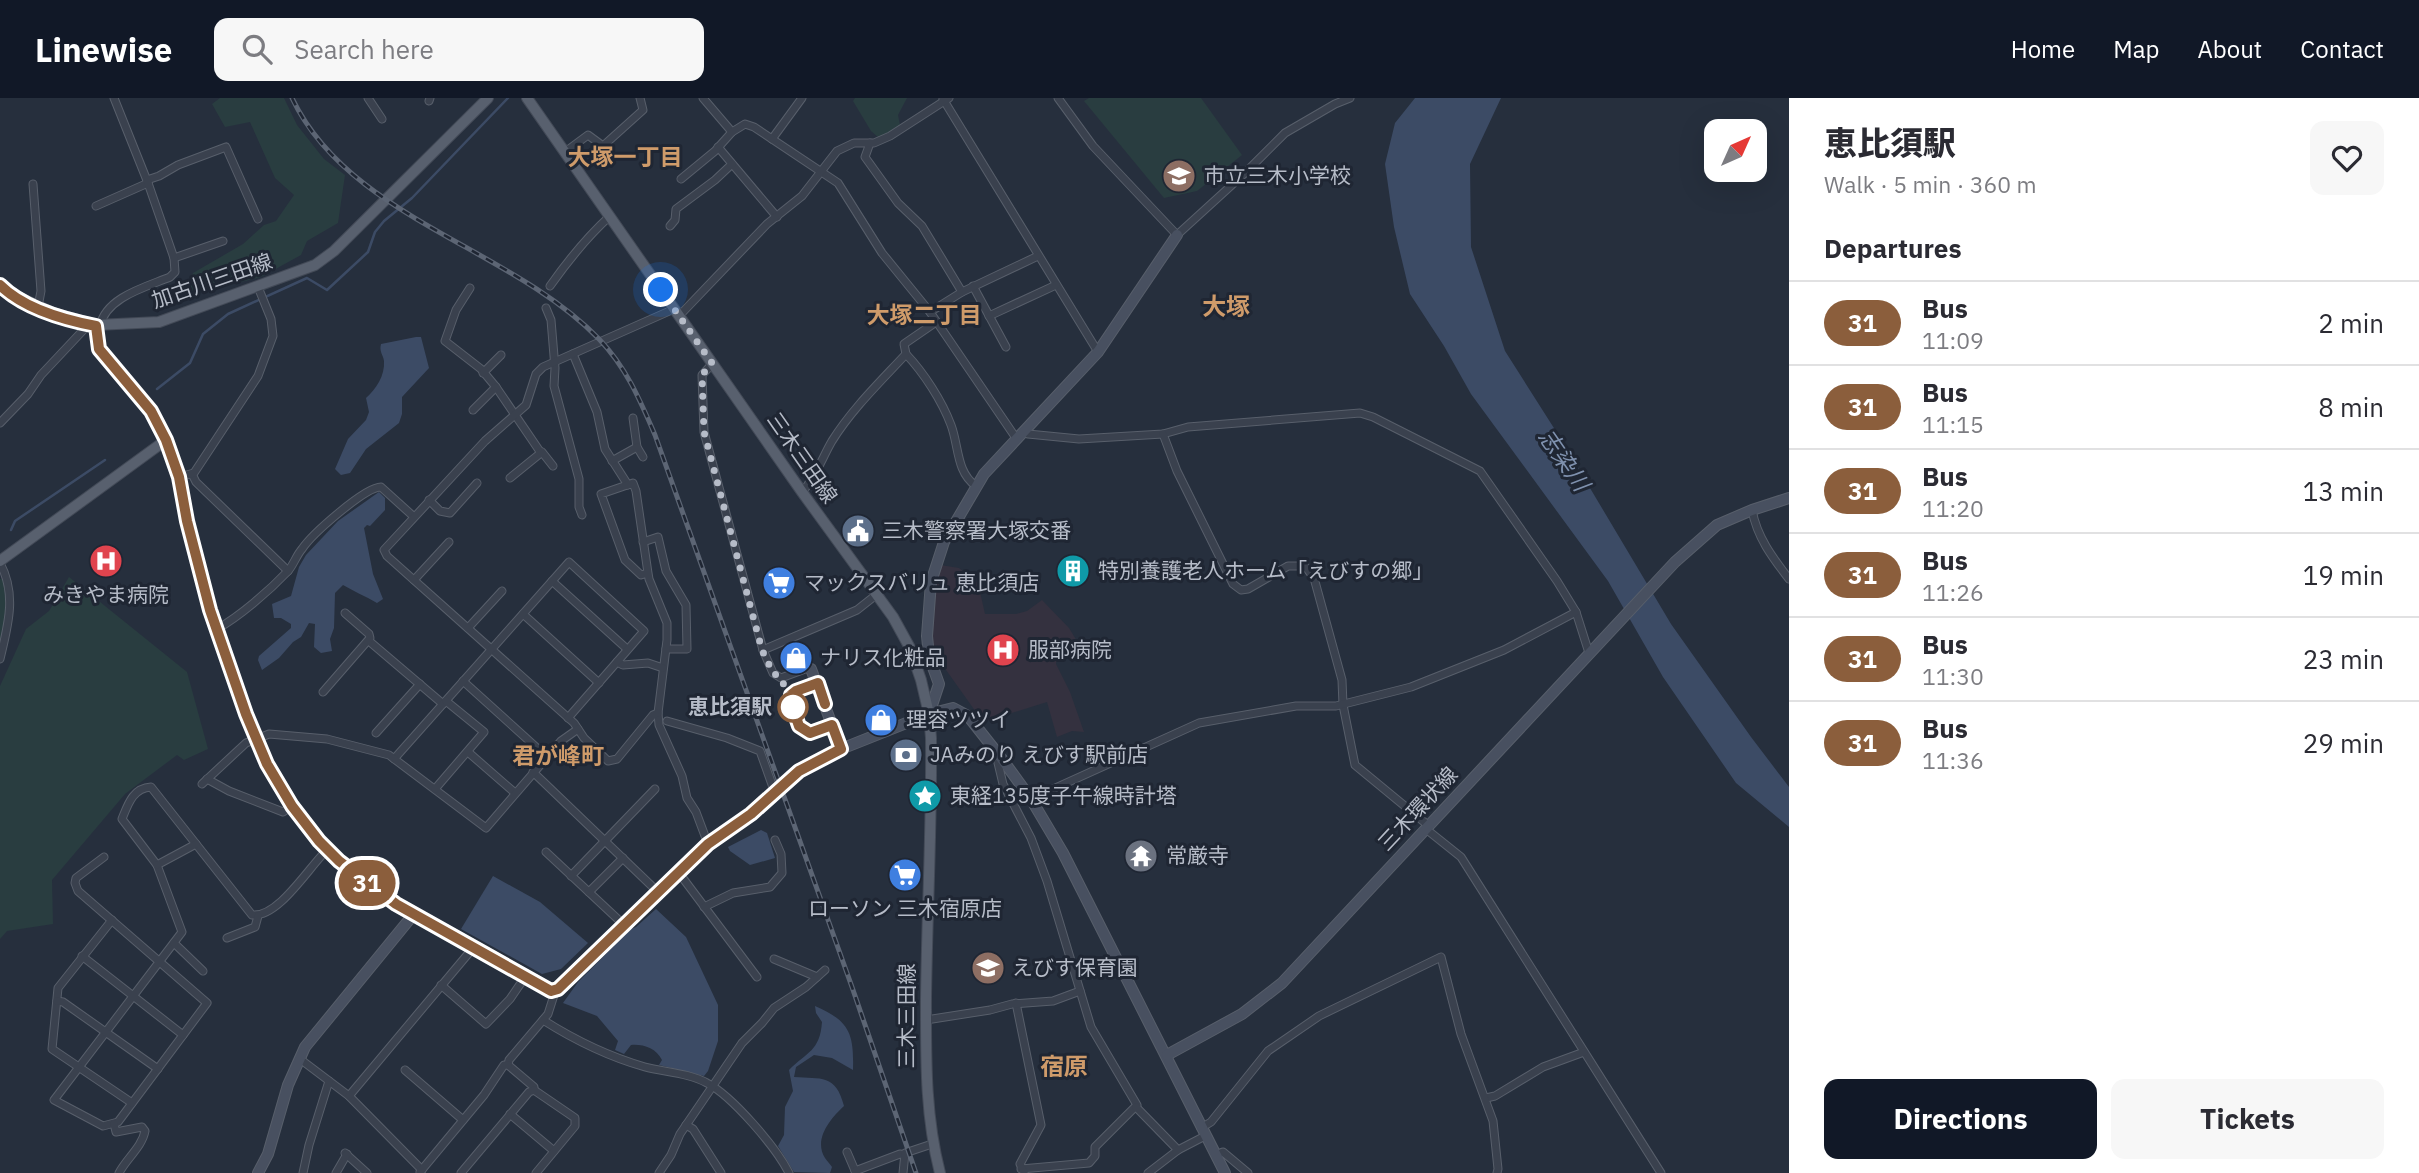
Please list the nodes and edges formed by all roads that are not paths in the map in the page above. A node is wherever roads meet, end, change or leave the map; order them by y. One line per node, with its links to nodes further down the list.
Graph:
1 (114, 98): 21 (street)
2 (368, 98): 12 (street)
3 (488, 98): 35 (main road, 加古川三田線)
4 (527, 98): 17 (main road, 三木三田線)
5 (640, 98): 17 (street)
6 (704, 98): 13 (street)
7 (802, 98): 14 (street)
8 (1058, 98): 28 (street)
9 (1350, 98): 11 (street)
10 (945, 99): 15 (street); 30 (street)
11 (1333, 101): 28 (street)
12 (382, 119)
13 (732, 132): 14 (street); 16 (street)
14 (772, 139): 19 (street)
15 (870, 143): 19 (street); 38 (street)
16 (718, 147): 18 (street); 20 (street)
17 (565, 152): 24 (main road, 三木三田線)
18 (733, 164): 25 (street); 27 (street)
19 (821, 173): 25 (street); 42 (street)
20 (681, 178)
21 (147, 181): 23 (street); 26 (street); 31 (street)
22 (33, 184): 39 (street)
23 (96, 206)
24 (610, 216): 33 (street); 41 (main road, 三木三田線)
25 (777, 216): 41 (street)
26 (258, 219)
27 (670, 226)
28 (1177, 235): 47 (street)
29 (223, 242): 31 (street)
30 (1038, 256): 32 (street); 34 (street)
31 (174, 258): 45 (street)
32 (1056, 285): 43 (street); 47 (street)
33 (550, 286)
34 (973, 286): 38 (street); 43 (street)
35 (258, 287): 45 (main road, 加古川三田線); 67 (street)
36 (470, 288): 53 (street)
37 (3, 289): 39 (street)
38 (962, 292): 42 (street)
39 (38, 307): 45 (street)
40 (546, 308): 51 (street)
41 (676, 312): 48 (street); 52 (main road, 三木三田線)
42 (929, 312): 44 (street)
43 (989, 316): 46 (street)
44 (936, 322): 49 (street); 59 (street)
45 (95, 325): 58 (street); 61 (main road)
46 (1006, 348)
47 (1098, 352): 59 (street)
48 (573, 354): 51 (street); 65 (street)
49 (906, 354): 72 (street); 73 (street)
50 (501, 355): 53 (street)
51 (554, 362): 56 (street); 77 (street)
52 (712, 363): 73 (main road, 三木三田線); 98 (street)
53 (484, 373): 54 (street)
54 (496, 387): 55 (street); 56 (street)
55 (473, 410)
56 (516, 414): 63 (street); 75 (street)
57 (633, 418): 62 (street)
58 (0, 423)
59 (1020, 434): 60 (street); 72 (street)
60 (1163, 434): 89 (street); 109 (street)
61 (166, 440): 68 (street); 81 (main road)
62 (637, 447): 64 (street); 65 (street)
63 (541, 453): 66 (street); 69 (street)
64 (643, 457)
65 (612, 461): 71 (street)
66 (553, 466)
67 (192, 474): 68 (street); 82 (street)
68 (179, 477): 93 (street)
69 (510, 478)
70 (477, 483): 75 (street)
71 (628, 485): 80 (street); 83 (street)
72 (976, 486): 111 (street)
73 (802, 492): 88 (main road, 三木三田線)
74 (1789, 498): 76 (street, 三木環状線)
75 (429, 500): 78 (street)
76 (1752, 510): 84 (street); 99 (street, 三木環状線)
77 (582, 515)
78 (413, 516): 82 (street); 85 (street)
79 (449, 542): 85 (street)
80 (643, 542): 83 (street); 97 (street)
81 (0, 562): 100 (street)
82 (288, 571): 93 (street)
83 (648, 573): 97 (street)
84 (1789, 579)
85 (414, 580): 92 (street)
86 (552, 581): 91 (street); 96 (street); 96 (street)
87 (502, 591): 92 (street)
88 (876, 595): 98 (street); 111 (main road, 三木三田線)
89 (1576, 612): 99 (street); 109 (street)
90 (345, 613): 94 (street)
91 (523, 614): 95 (street); 105 (street)
92 (468, 628): 95 (street)
93 (217, 629): 116 (street)
94 (369, 641): 106 (street); 107 (street)
95 (491, 649): 104 (street); 112 (street)
96 (627, 649): 101 (street)
97 (666, 649): 102 (street)
98 (762, 650): 103 (street)
99 (1589, 653): 129 (street, 三木環状線)
100 (0, 659)
101 (617, 662): 102 (street); 105 (street)
102 (663, 668): 110 (street)
103 (811, 669): 117 (street)
104 (463, 681): 108 (street); 119 (street)
105 (599, 683): 112 (street)
106 (420, 684): 108 (street); 115 (street)
107 (323, 692)
108 (444, 702): 118 (street); 120 (street)
109 (1342, 705): 127 (street); 129 (street)
110 (657, 713): 114 (street); 133 (street)
111 (929, 713): 117 (street); 121 (street); 166 (main road, 三木三田線)
112 (568, 718): 114 (street)
113 (667, 721): 126 (street)
114 (578, 729): 119 (street)
115 (376, 733)
116 (256, 739): 120 (street); 128 (street); 128 (street)
117 (841, 749): 126 (street)
118 (468, 752): 123 (street); 125 (street)
119 (547, 757): 122 (street)
120 (394, 759): 123 (street)
121 (1002, 760): 127 (street); 160 (street)
122 (533, 772): 125 (street); 131 (street)
123 (435, 789): 125 (street)
124 (655, 789): 131 (street)
125 (515, 793)
126 (775, 793): 133 (street)
127 (1031, 799): 170 (street)
128 (292, 806): 134 (street)
129 (1428, 828): 169 (street); 170 (street, 三木環状線)
130 (775, 839): 143 (street)
131 (605, 841): 137 (street); 140 (street)
132 (196, 844): 138 (street); 138 (street); 145 (street)
133 (708, 844): 139 (street)
134 (328, 849): 144 (street); 145 (street)
135 (546, 852): 140 (street)
136 (104, 857): 146 (street)
137 (623, 858): 141 (street); 142 (street)
138 (157, 865): 149 (street)
139 (679, 873): 142 (street); 143 (street)
140 (571, 876): 141 (street)
141 (589, 892): 147 (street)
142 (658, 892): 147 (street)
143 (704, 906): 157 (street)
144 (412, 915): 150 (street); 171 (street)
145 (258, 916): 148 (street)
146 (112, 920): 151 (street); 153 (street)
147 (623, 924): 161 (street)
148 (227, 938)
149 (174, 943): 153 (street); 155 (street)
150 (473, 948): 156 (street); 159 (street)
151 (82, 956): 162 (street); 163 (street)
152 (774, 959): 158 (street)
153 (159, 961): 162 (street); 168 (street)
154 (825, 970): 158 (street)
155 (203, 971)
156 (525, 977): 159 (street); 161 (street)
157 (757, 977)
158 (817, 978): 177 (street)
159 (441, 985): 179 (street)
160 (1080, 991): 164 (street); 182 (street)
161 (555, 992): 165 (street)
162 (133, 996): 167 (street); 168 (street)
163 (57, 1001): 167 (street); 173 (street)
164 (1016, 1003): 166 (street); 195 (street)
165 (543, 1020): 172 (street); 177 (street)
166 (926, 1020): 188 (main road, 三木三田線)
167 (106, 1032): 173 (street); 174 (street)
168 (183, 1035): 174 (street)
169 (1584, 1052): 180 (street); 213 (street)
170 (1167, 1055): 187 (street)
171 (300, 1059): 176 (street); 199 (street)
172 (508, 1065): 178 (street); 184 (street)
173 (78, 1068): 181 (street); 185 (street)
174 (158, 1069): 181 (street)
175 (405, 1070): 184 (street)
176 (329, 1082): 179 (street); 200 (street)
177 (712, 1087): 186 (street); 206 (street)
178 (534, 1090): 183 (street); 190 (street)
179 (349, 1096): 196 (street)
180 (1486, 1098): 187 (street); 212 (street)
181 (132, 1103): 185 (street)
182 (1136, 1107): 189 (street); 195 (street)
183 (510, 1114): 190 (street); 194 (street)
184 (463, 1120): 196 (street)
185 (114, 1124): 198 (street)
186 (687, 1125): 204 (street); 205 (street)
187 (1203, 1132): 189 (street); 193 (street)
188 (932, 1144): 192 (street); 208 (main road, 三木三田線)
189 (1178, 1150): 209 (street)
190 (554, 1151): 203 (street)
191 (848, 1152): 197 (street)
192 (905, 1155): 197 (street); 207 (street)
193 (1216, 1155): 210 (street); 211 (street)
194 (466, 1171)
195 (1023, 1171)
196 (421, 1172)
197 (855, 1172)
198 (119, 1173)
199 (258, 1173)
200 (303, 1173)
201 (335, 1173): 202 (street)
202 (367, 1173)
203 (536, 1173)
204 (659, 1173)
205 (721, 1173)
206 (789, 1173)
207 (903, 1173)
208 (940, 1173)
209 (1148, 1173)
210 (1225, 1173)
211 (1248, 1173)
212 (1497, 1173)
213 (1661, 1173)

